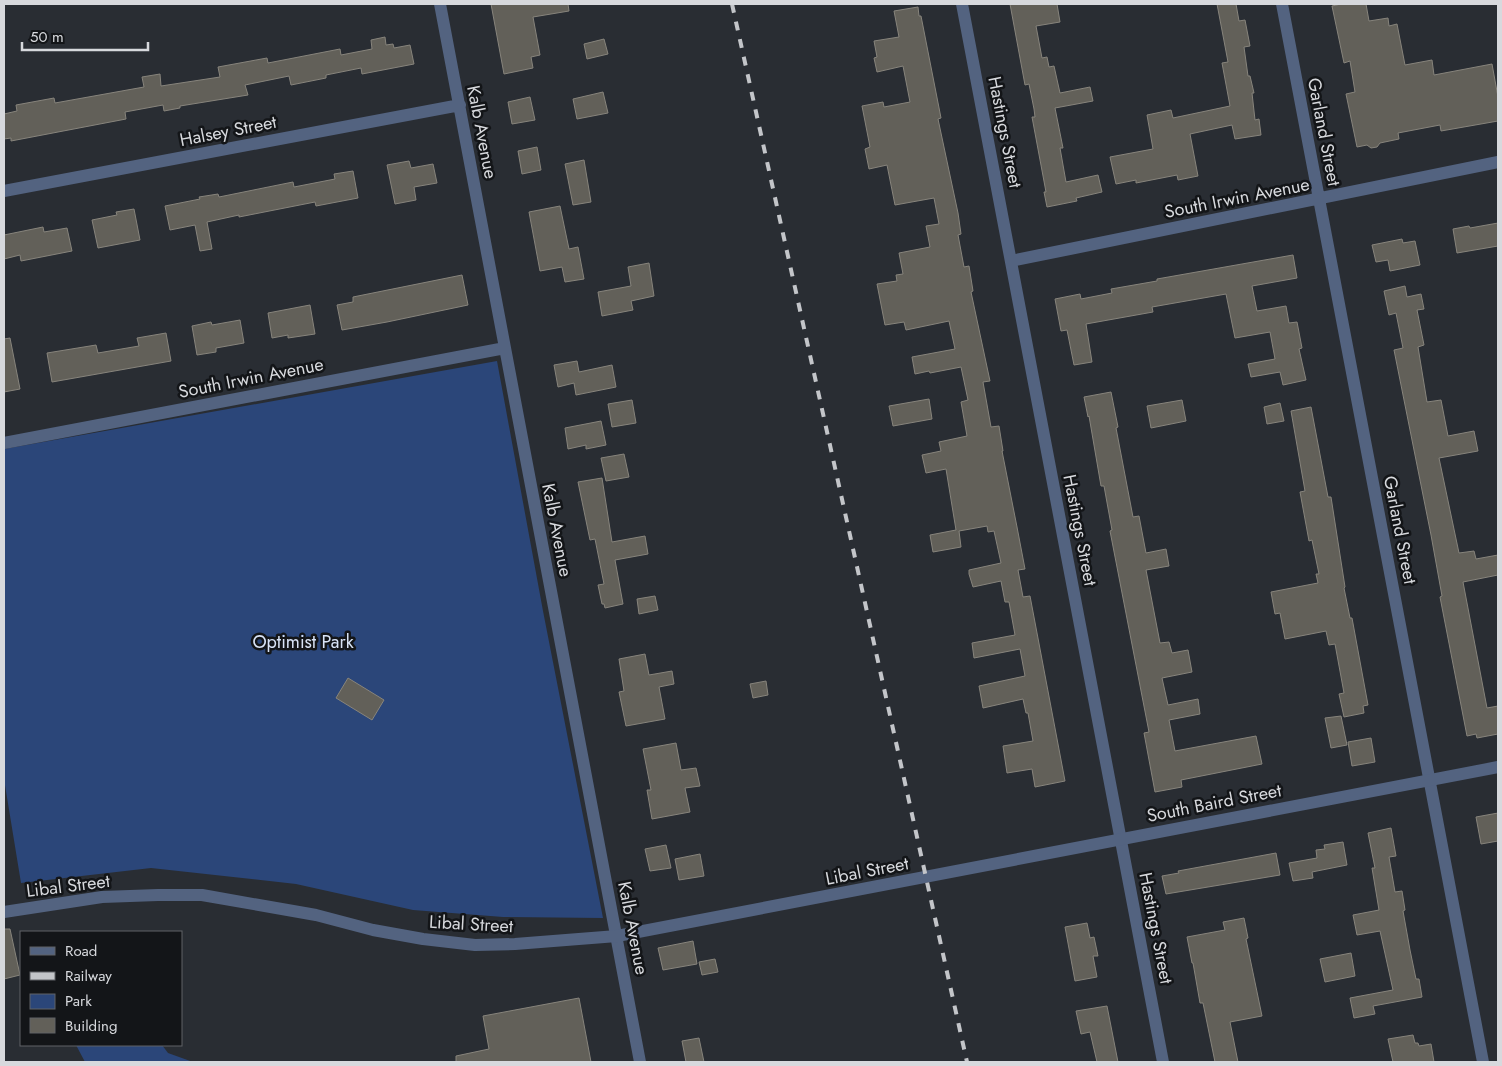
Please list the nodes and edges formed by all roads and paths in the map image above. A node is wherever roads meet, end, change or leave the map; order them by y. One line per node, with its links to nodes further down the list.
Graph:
1 (440, 4): 4 (street, Kalb Avenue)
2 (962, 4): 8 (street, Hastings Street)
3 (1282, 4): 7 (street, Garland Street)
4 (460, 106): 6 (street, Halsey Street); 9 (street, Kalb Avenue)
5 (1498, 162): 7 (street, South Irwin Avenue)
6 (4, 191)
7 (1319, 200): 8 (street, South Irwin Avenue); 12 (street, Garland Street)
8 (1011, 261): 13 (street, Hastings Street)
9 (505, 348): 10 (street, South Irwin Avenue); 16 (street, Kalb Avenue)
10 (4, 443)
11 (1498, 767): 12 (street, South Baird Street)
12 (1430, 780): 13 (street, South Baird Street); 19 (street, Garland Street)
13 (1121, 839): 14 (street, South Baird Street); 18 (street, Hastings Street)
14 (936, 875): 16 (street, Libal Street)
15 (4, 912): 16 (street, Libal Street)
16 (617, 936): 17 (street, Kalb Avenue)
17 (640, 1062)
18 (1163, 1062)
19 (1483, 1062)

